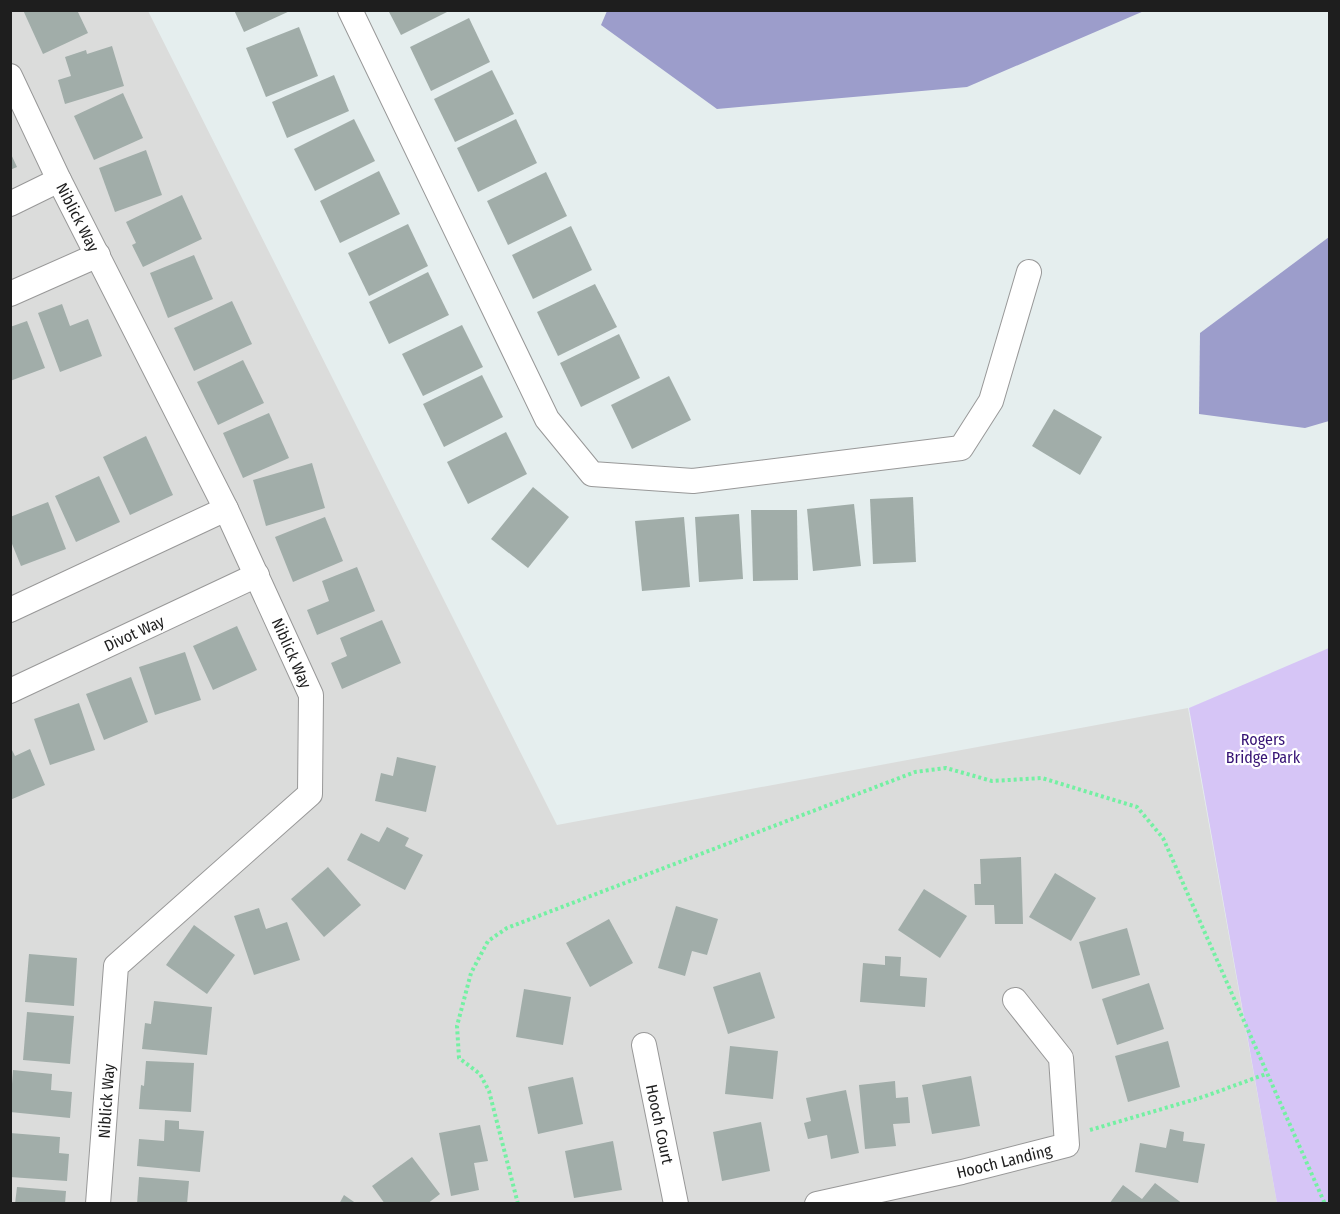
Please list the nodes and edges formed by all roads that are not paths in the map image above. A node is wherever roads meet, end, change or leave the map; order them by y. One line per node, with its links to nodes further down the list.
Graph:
1 (350, 10): 6 (street)
2 (10, 76): 3 (street, Niblick Way)
3 (59, 180): 4 (street); 5 (street, Niblick Way)
4 (10, 204)
5 (98, 255): 7 (street); 8 (street, Niblick Way)
6 (1029, 272)
7 (10, 294)
8 (226, 509): 9 (street, Niblick Way); 10 (street)
9 (257, 575): 11 (street, Divot Way); 14 (street, Niblick Way)
10 (10, 610)
11 (10, 691)
12 (1014, 1000): 16 (street, Hooch Landing)
13 (644, 1045): 15 (street, Hooch Court)
14 (98, 1203)
15 (676, 1203)
16 (817, 1203)

